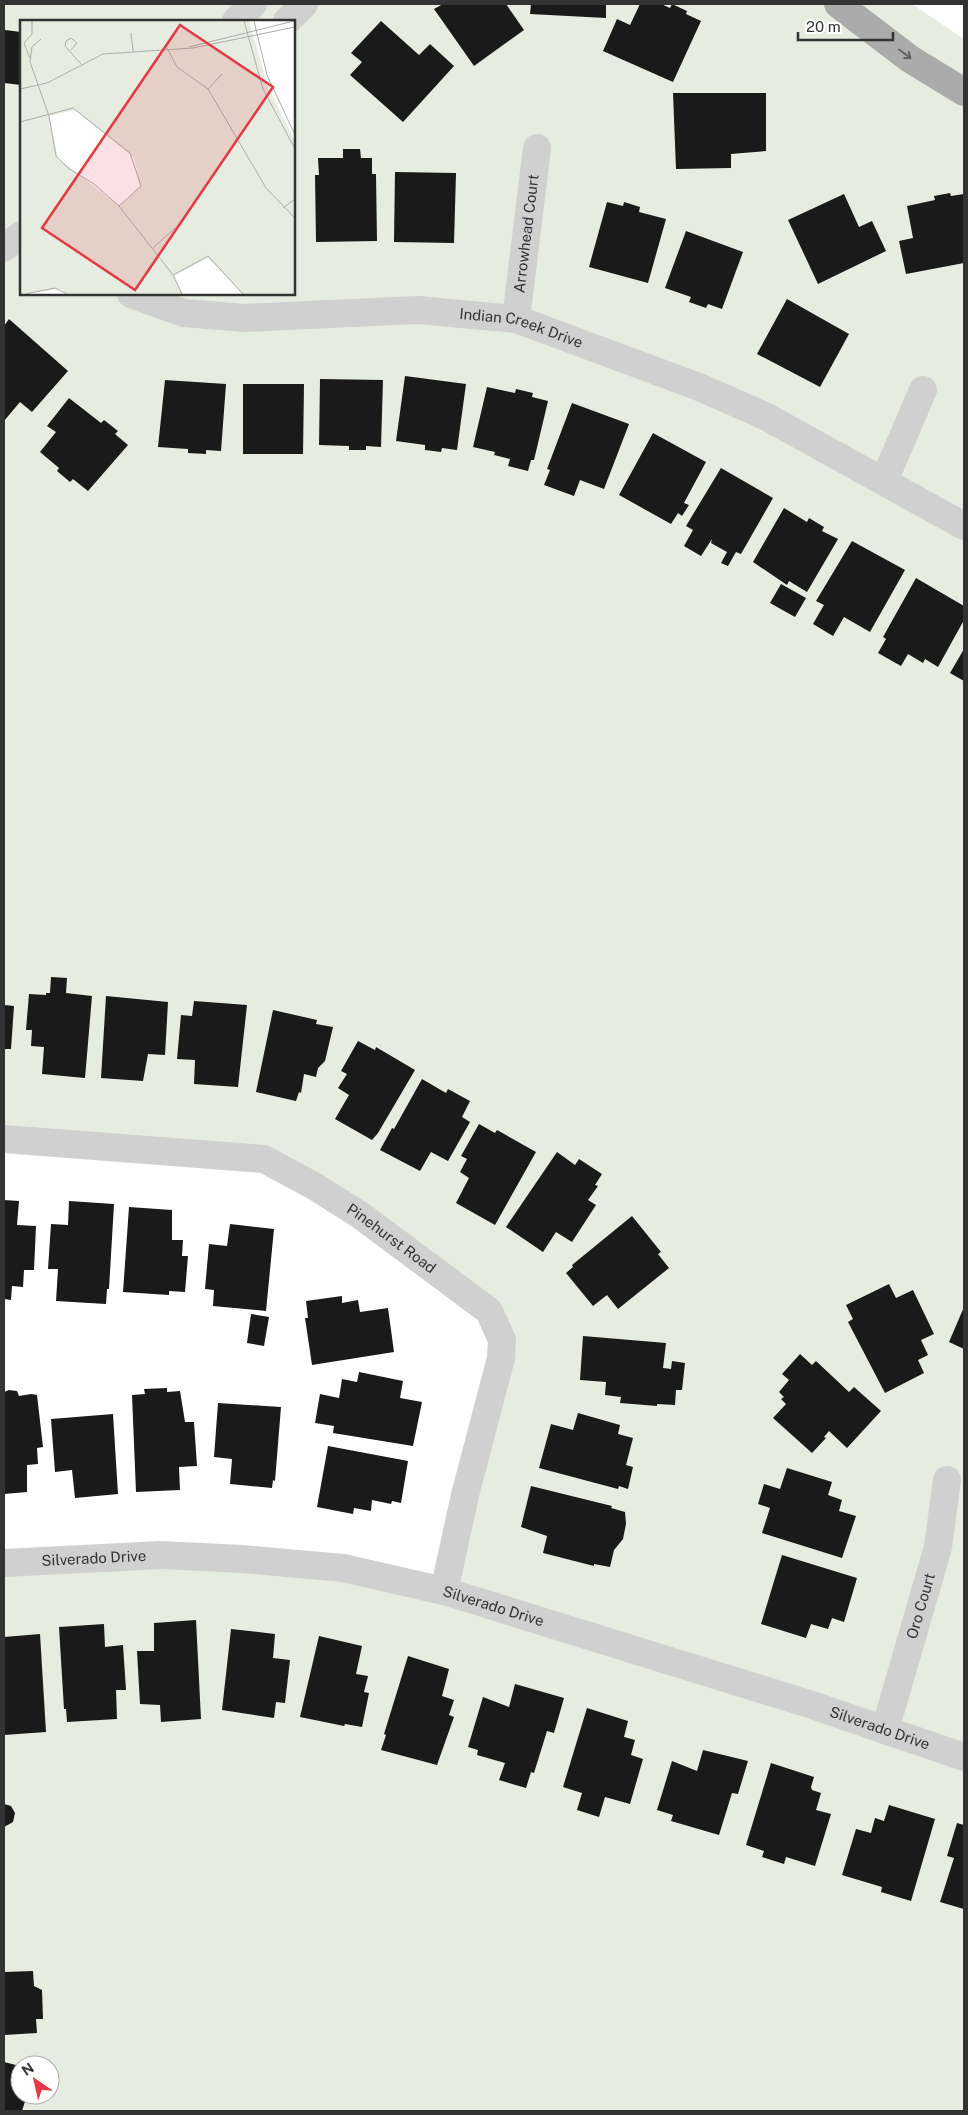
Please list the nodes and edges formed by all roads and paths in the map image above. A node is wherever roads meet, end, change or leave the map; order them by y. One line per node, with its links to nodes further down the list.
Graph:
1 (252, 4): 4 (street)
2 (304, 4): 5 (street)
3 (838, 4): 6 (main road, one-way to 6)
4 (237, 20)
5 (288, 20)
6 (964, 92)
7 (537, 148): 11 (street, Arrowhead Court)
8 (20, 236): 9 (street)
9 (4, 248)
10 (134, 295): 11 (street, Indian Creek Drive)
11 (516, 319): 13 (street, Indian Creek Drive)
12 (923, 390): 13 (street)
13 (884, 481): 14 (street, Indian Creek Drive)
14 (964, 526)
15 (4, 1139): 18 (street, Pinehurst Road)
16 (947, 1480): 19 (street, Oro Court)
17 (4, 1563): 18 (street, Silverado Drive)
18 (444, 1591): 19 (street, Silverado Drive)
19 (885, 1730): 20 (street, Silverado Drive)
20 (964, 1758)

